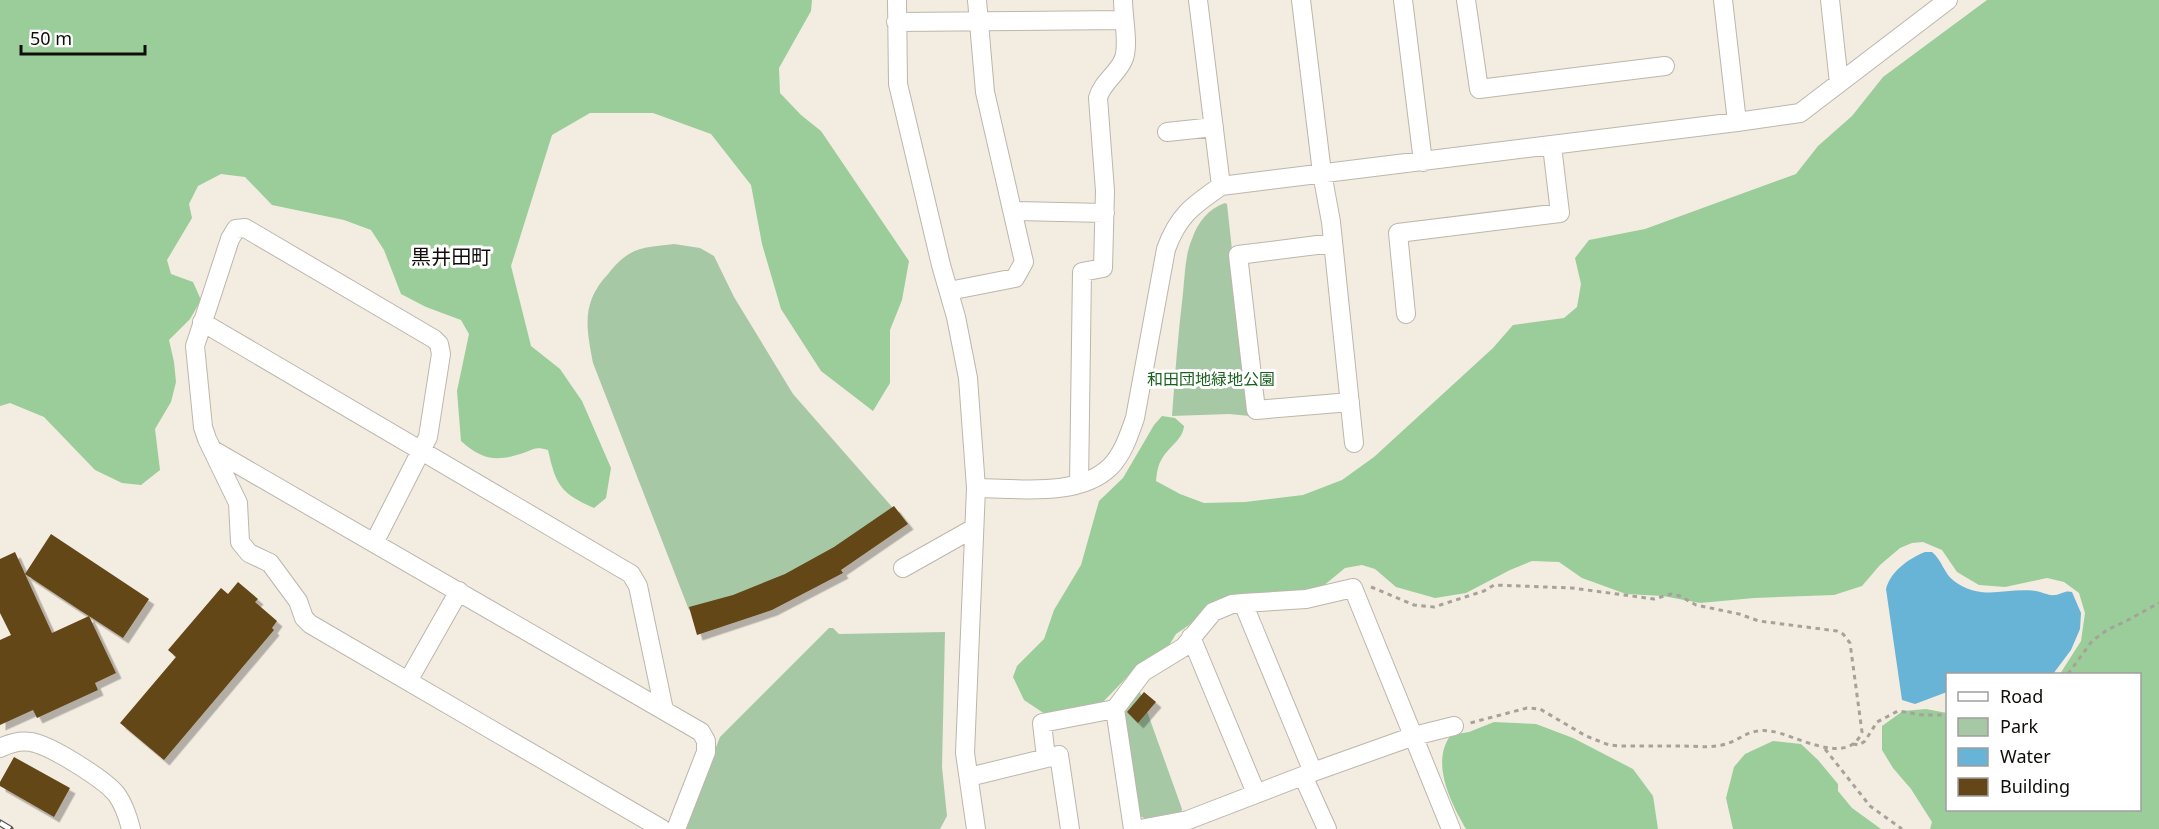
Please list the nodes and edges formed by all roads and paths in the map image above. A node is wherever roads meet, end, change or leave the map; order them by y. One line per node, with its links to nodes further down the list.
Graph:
1 (897, 0): 13 (street)
2 (977, 0): 12 (street)
3 (1123, 0): 11 (street)
4 (1198, 0): 17 (street)
5 (1301, 0): 21 (street)
6 (1403, 0): 20 (street)
7 (1466, 0): 14 (street)
8 (1724, 0): 16 (street)
9 (1830, 0): 15 (street)
10 (1945, 1): 15 (street)
11 (1123, 20): 12 (street); 24 (street)
12 (979, 21): 13 (street); 23 (street)
13 (896, 22): 26 (street)
14 (1665, 66)
15 (1839, 83): 16 (street)
16 (1737, 122): 19 (street)
17 (1214, 127): 18 (street); 22 (street)
18 (1167, 132)
19 (1552, 146): 20 (street); 27 (street)
20 (1423, 162): 21 (street)
21 (1322, 173): 22 (street); 25 (street)
22 (1221, 186): 33 (street)
23 (1013, 212): 24 (street); 26 (street)
24 (1105, 213): 33 (street)
25 (1333, 243): 29 (street); 29 (street)
26 (949, 291): 34 (street)
27 (1406, 314)
28 (202, 322): 31 (street); 32 (street); 32 (street)
29 (1350, 402): 30 (street)
30 (1354, 443)
31 (213, 450): 36 (street); 44 (street)
32 (421, 451): 36 (street); 46 (street)
33 (1079, 484): 34 (street)
34 (976, 488): 35 (street)
35 (974, 528): 37 (street); 55 (street)
36 (374, 543): 39 (street)
37 (903, 568)
38 (1353, 588): 40 (street); 49 (street); 50 (path)
39 (459, 591): 44 (street); 46 (street)
40 (1244, 603): 42 (street); 54 (street)
41 (2159, 603): 43 (path)
42 (1191, 637): 45 (street); 56 (street)
43 (2069, 673)
44 (408, 681): 58 (street)
45 (1115, 709): 53 (street); 62 (street)
46 (664, 711): 59 (street)
47 (1946, 715): 50 (path)
48 (1454, 726): 49 (street); 52 (path)
49 (1414, 736): 54 (street); 65 (street)
50 (1853, 744): 52 (path)
51 (0, 748): 57 (street)
52 (1824, 748): 66 (path)
53 (1046, 758): 55 (street); 61 (street)
54 (1308, 774): 56 (street); 64 (street)
55 (969, 777): 60 (street)
56 (1256, 793): 63 (street)
57 (131, 829)
58 (662, 829)
59 (676, 829)
60 (976, 829)
61 (1070, 829)
62 (1134, 829)
63 (1140, 829)
64 (1327, 829)
65 (1450, 829)
66 (1902, 829)

